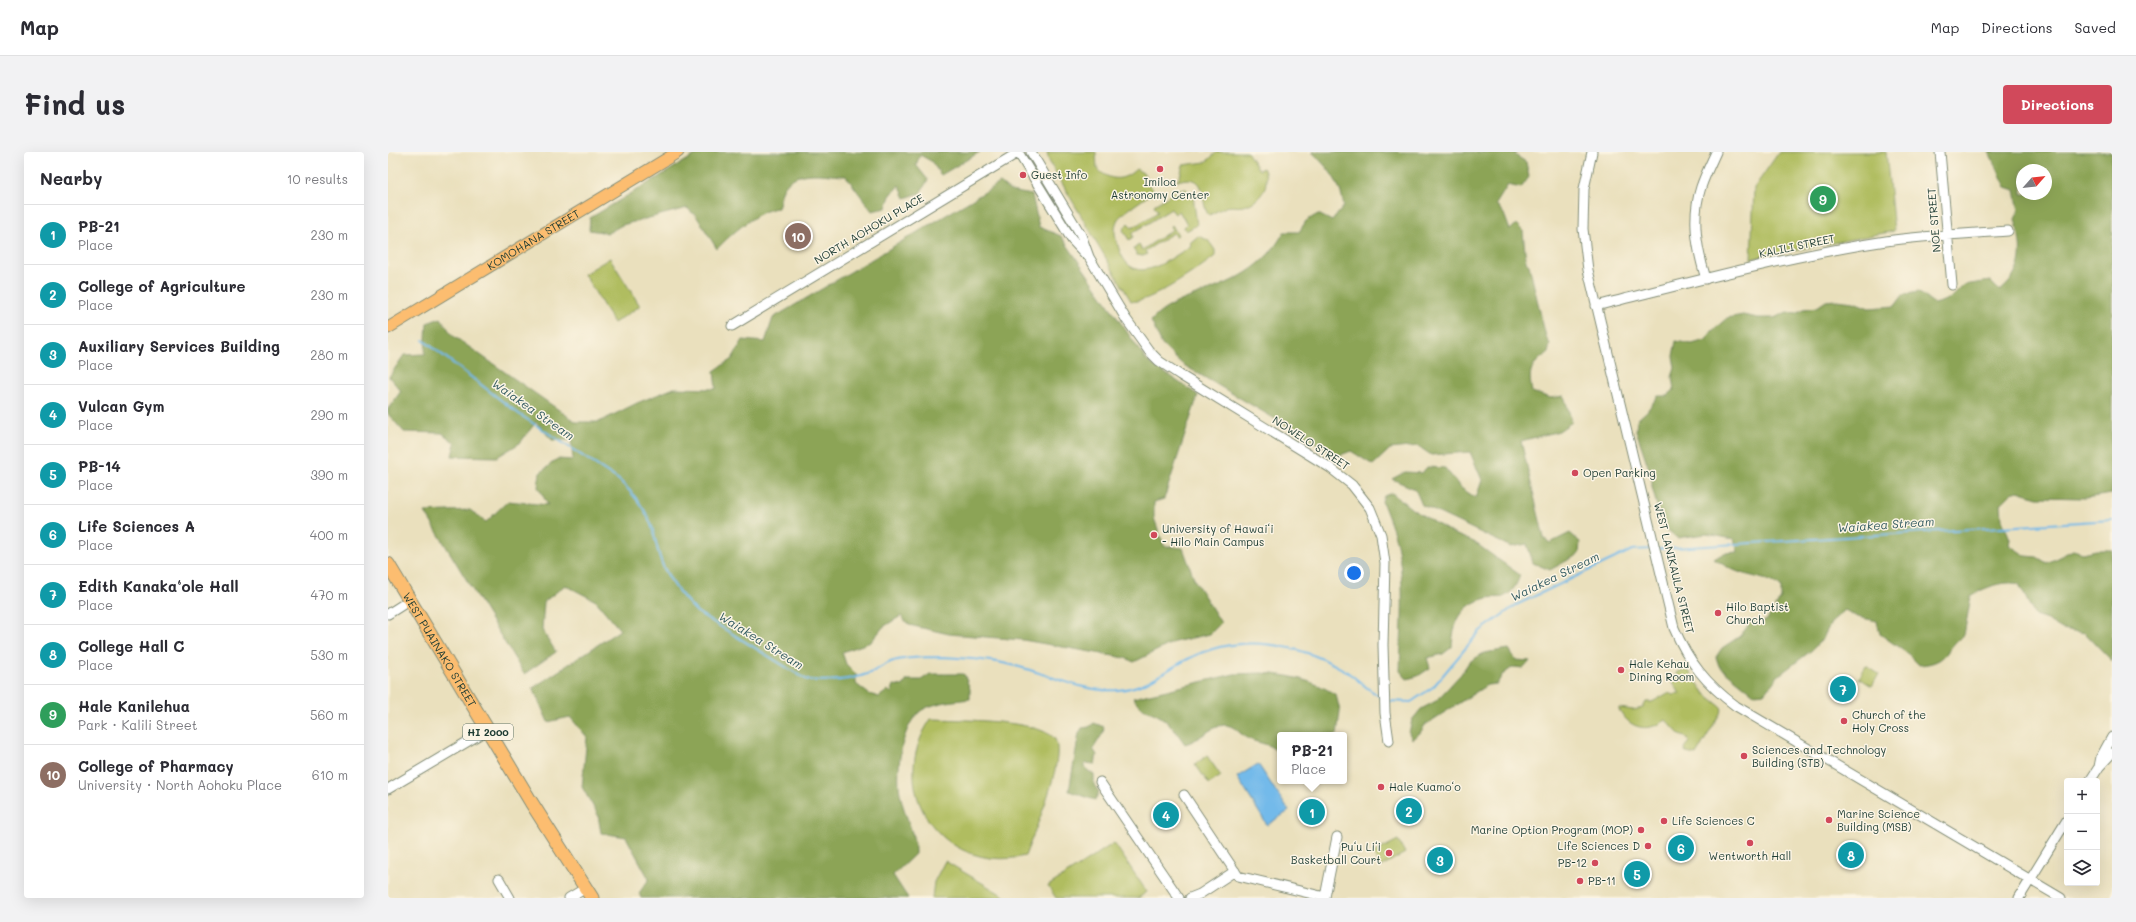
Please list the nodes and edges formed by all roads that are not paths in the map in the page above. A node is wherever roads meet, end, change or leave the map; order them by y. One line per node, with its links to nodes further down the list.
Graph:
1 (678, 152): 14 (main road, KOMOHANA STREET)
2 (1018, 152): 9 (street, NOWELO STREET); 13 (street, NORTH AOHOKU PLACE)
3 (1031, 152): 9 (street, NOWELO STREET)
4 (1592, 152): 12 (street, WEST LANIKAULA STREET)
5 (1716, 152): 10 (street)
6 (1940, 152): 8 (street, NOE STREET)
7 (2008, 231): 8 (street, KALILI STREET)
8 (1947, 235): 10 (street, KALILI STREET); 11 (street, NOE STREET)
9 (1089, 257): 20 (street, NOWELO STREET)
10 (1706, 279): 12 (street, KALILI STREET)
11 (1952, 285)
12 (1596, 306): 31 (street, WEST LANIKAULA STREET)
13 (732, 326)
14 (388, 328)
15 (388, 564): 16 (highway, WEST PUAINAKO STREET / HI 2000)
16 (410, 600): 17 (street); 18 (highway, WEST PUAINAKO STREET / HI 2000)
17 (388, 614)
18 (487, 730): 25 (street); 32 (highway, WEST PUAINAKO STREET / HI 2000)
19 (2112, 737): 22 (street)
20 (1389, 741)
21 (2112, 753): 22 (street)
22 (2099, 767): 23 (street)
23 (2092, 778)
24 (1100, 782): 35 (street)
25 (388, 789)
26 (1184, 795): 29 (street)
27 (2064, 825): 31 (street)
28 (1337, 837): 29 (street)
29 (1235, 870): 36 (street)
30 (498, 879): 33 (street)
31 (2030, 880): 37 (street); 38 (street, WEST LANIKAULA STREET)
32 (589, 893): 34 (street)
33 (510, 898)
34 (569, 898)
35 (1179, 898)
36 (1190, 898)
37 (2020, 898)
38 (2061, 898)

